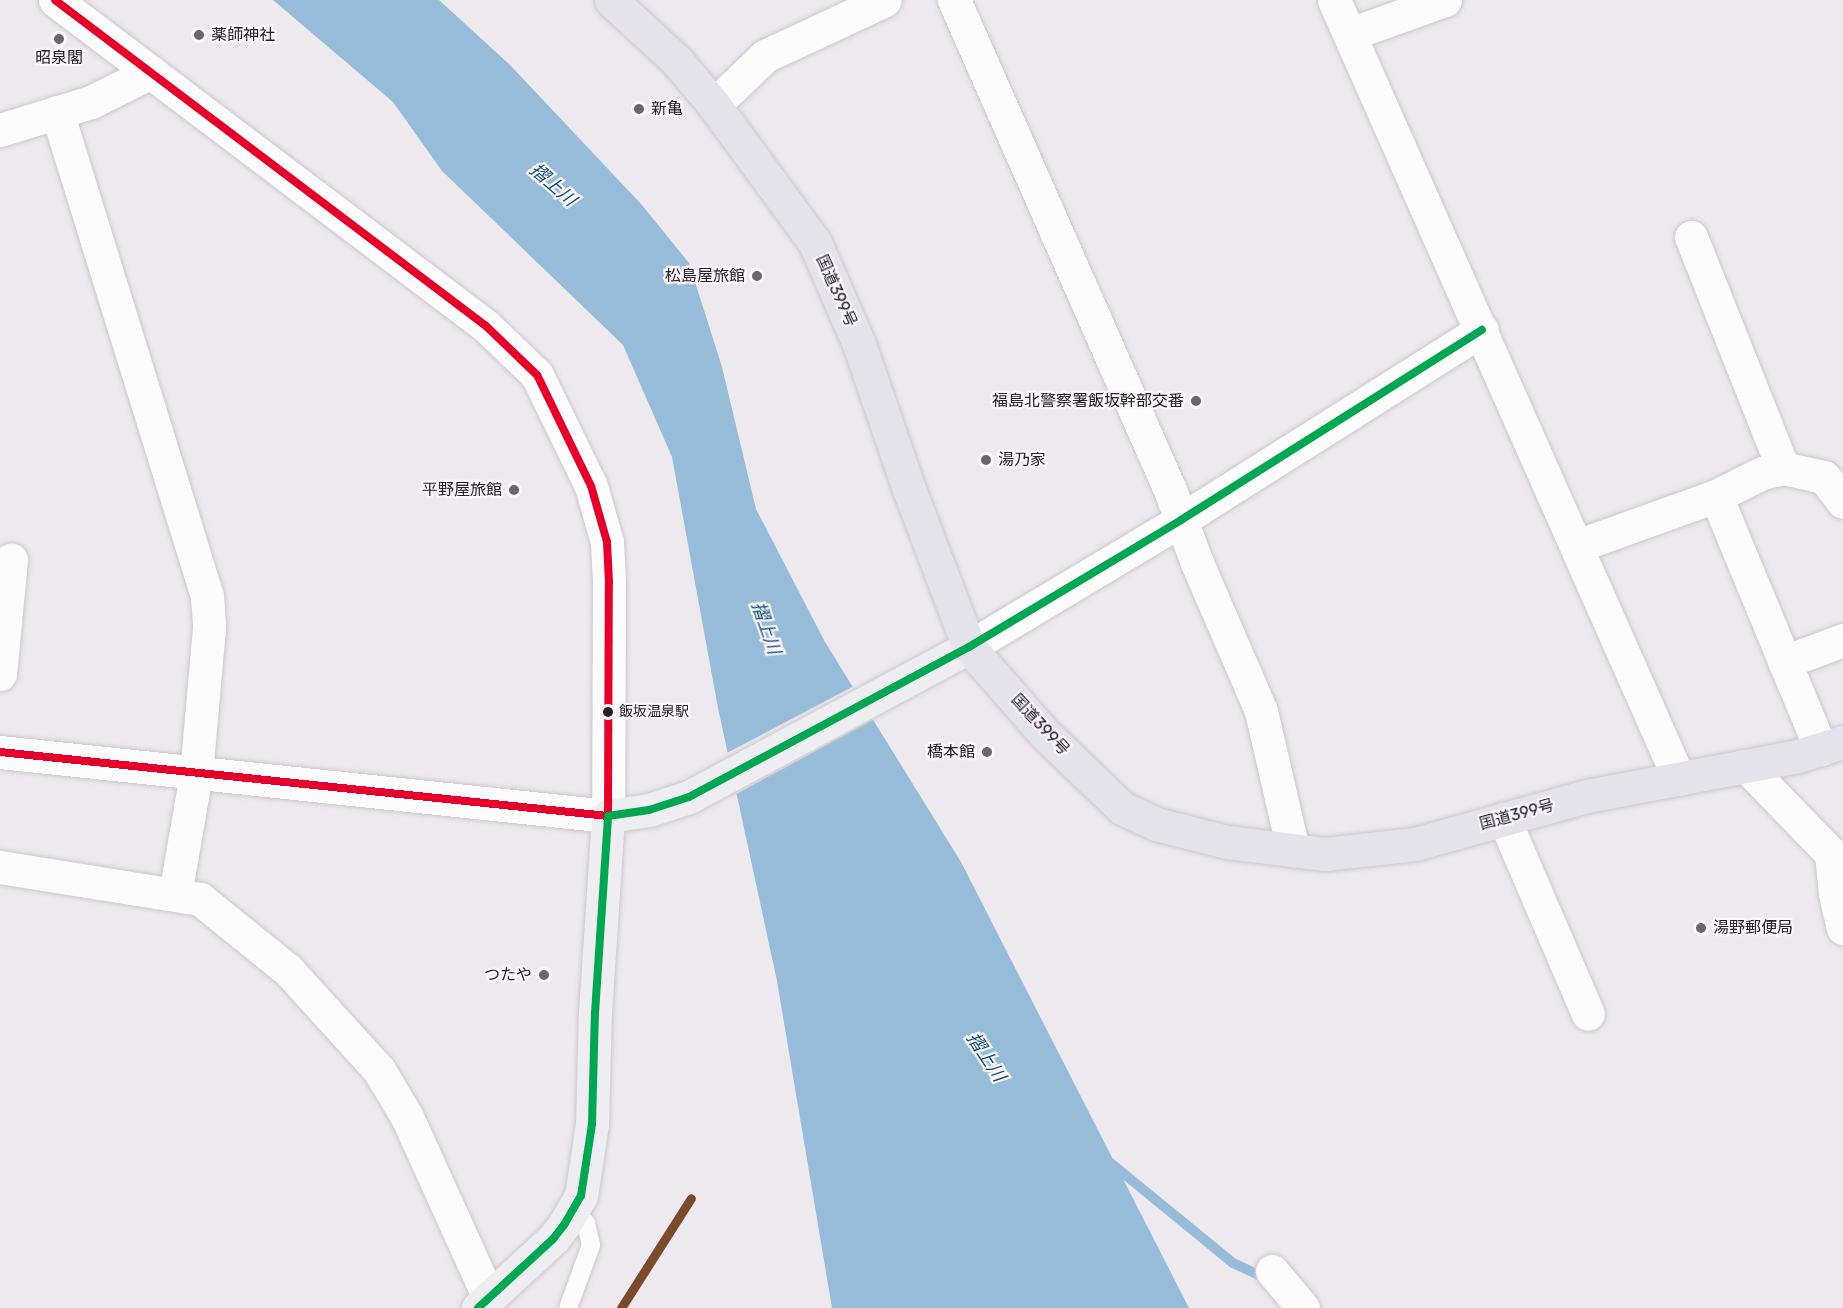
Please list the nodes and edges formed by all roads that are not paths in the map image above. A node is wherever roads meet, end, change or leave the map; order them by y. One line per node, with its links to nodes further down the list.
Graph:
1 (55, 0): 8 (street)
2 (611, 0): 9 (highway, 国道399号)
3 (885, 0): 9 (street)
4 (954, 0): 17 (street)
5 (1334, 0): 7 (street)
6 (1444, 0): 7 (street)
7 (1350, 34): 13 (street)
8 (151, 72): 10 (street); 29 (street)
9 (714, 105): 21 (highway, 国道399号)
10 (57, 112): 11 (street); 27 (street)
11 (0, 130)
12 (1691, 237): 14 (street)
13 (1482, 330): 17 (street); 18 (street)
14 (1783, 468): 15 (street); 16 (street)
15 (1716, 496): 18 (street); 22 (street)
16 (1843, 502)
17 (1181, 520): 21 (street); 31 (street)
18 (1577, 546): 28 (street)
19 (11, 560): 23 (street)
20 (1843, 640): 22 (street)
21 (969, 647): 29 (main road); 31 (highway, 国道399号)
22 (1784, 662): 24 (street)
23 (0, 674)
24 (1832, 746): 26 (highway, 国道399号)
25 (0, 752): 27 (street)
26 (1746, 766): 28 (highway, 国道399号); 32 (street)
27 (196, 774): 29 (street); 34 (street)
28 (1679, 779): 30 (highway, 国道399号)
29 (608, 816): 39 (main road)
30 (1504, 819): 31 (highway, 国道399号); 36 (street)
31 (1293, 850)
32 (1837, 860): 35 (street)
33 (0, 867): 34 (street)
34 (175, 894): 39 (street)
35 (1843, 928)
36 (1588, 1014)
37 (586, 1223): 40 (lane)
38 (1272, 1271): 41 (street)
39 (484, 1303)
40 (568, 1308)
41 (1303, 1308)

